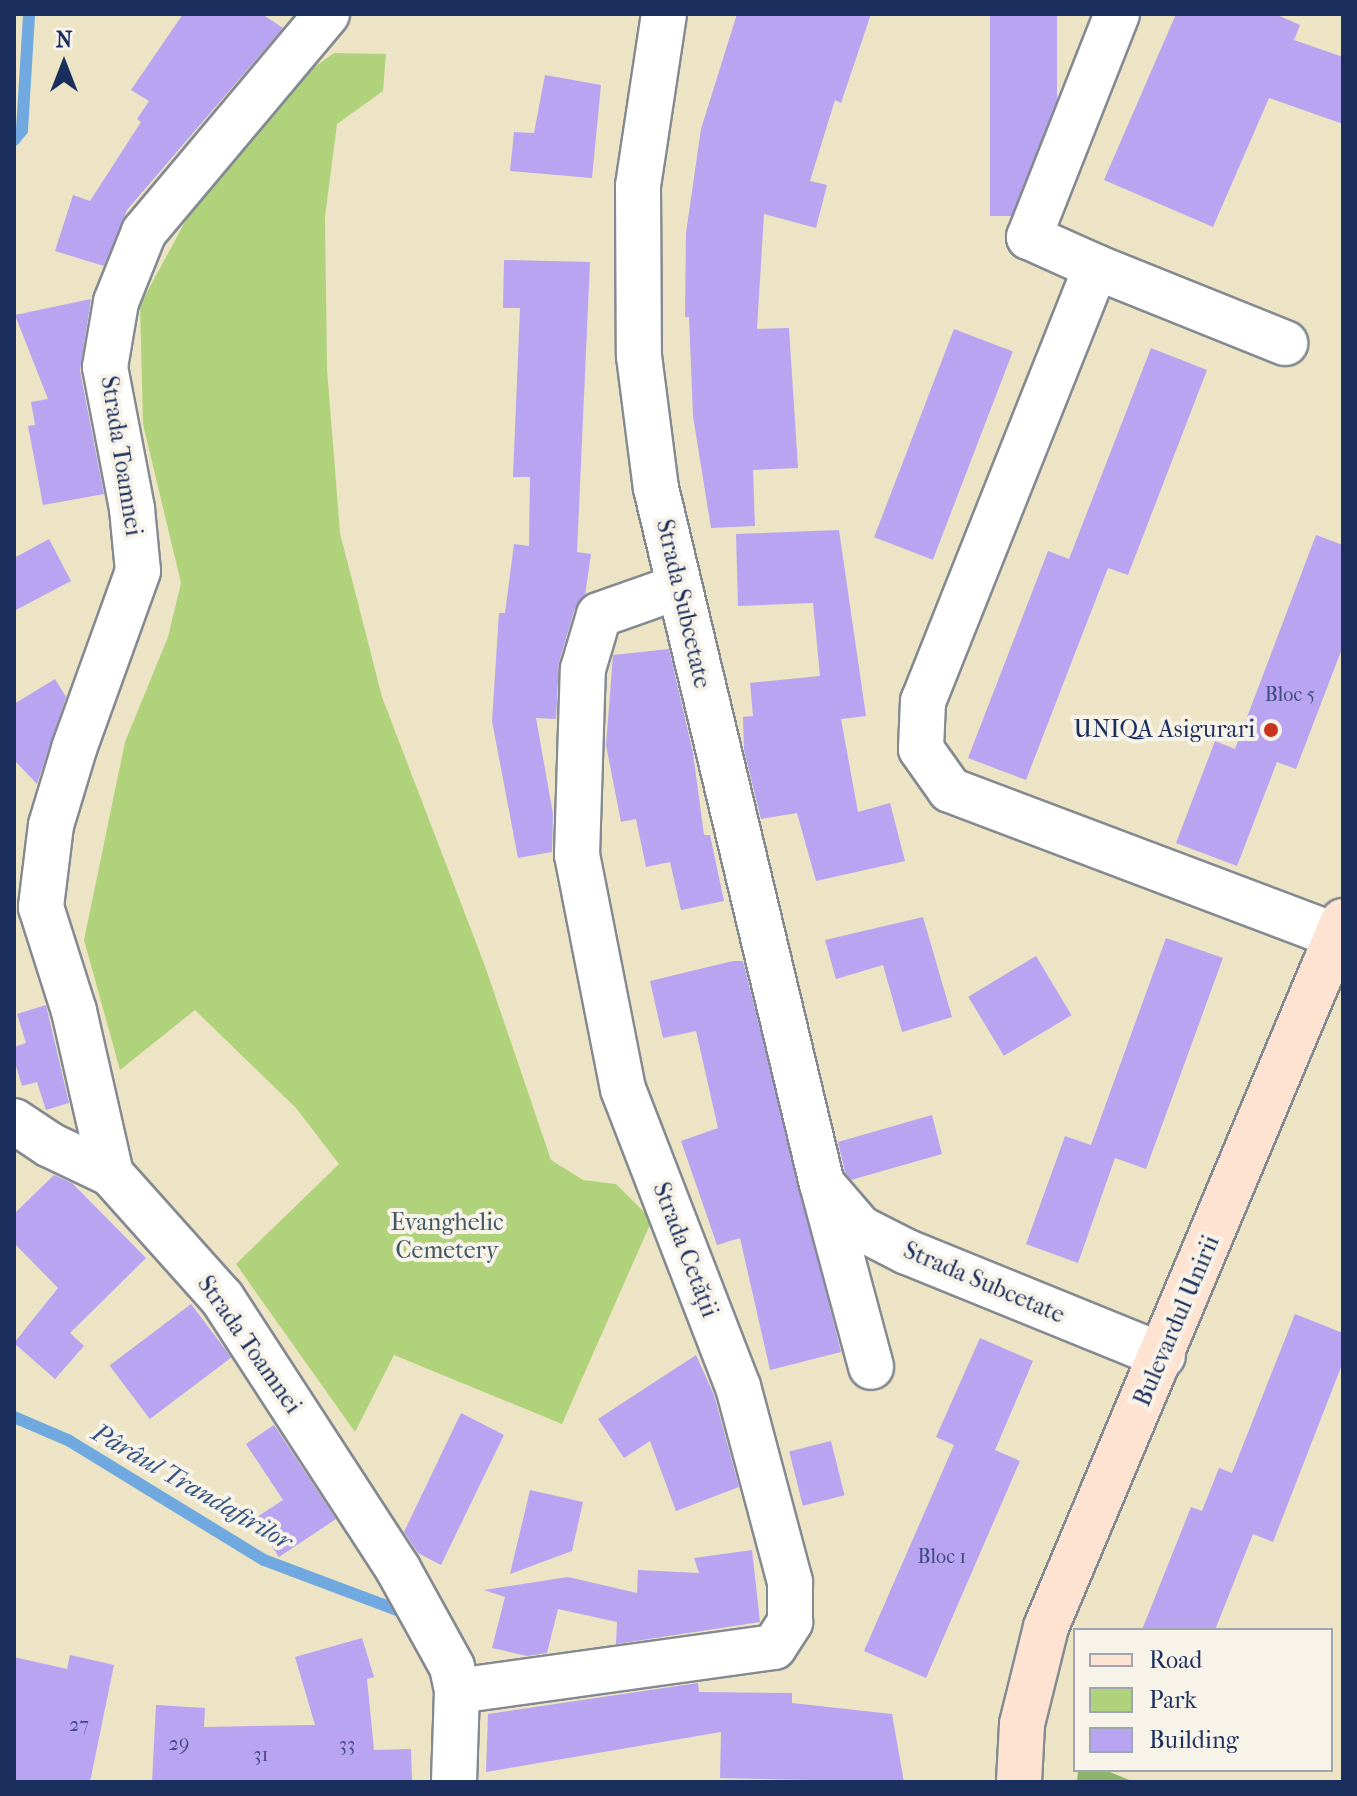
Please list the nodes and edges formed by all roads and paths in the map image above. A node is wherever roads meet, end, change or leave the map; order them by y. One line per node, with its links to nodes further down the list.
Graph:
1 (327, 14): 8 (street, Strada Toamnei)
2 (664, 14): 6 (street, Strada Subcetate)
3 (1117, 14): 4 (street)
4 (1096, 267): 5 (street); 9 (street)
5 (1285, 343)
6 (678, 587): 12 (street, Strada Subcetate); 15 (street, Strada Cetății)
7 (14, 862): 8 (street, Strada Toamnei)
8 (41, 907): 11 (street, Strada Toamnei)
9 (1340, 928): 13 (main road, Bulevardul Unirii)
10 (14, 1121): 11 (street)
11 (111, 1174): 15 (street, Strada Toamnei)
12 (822, 1184): 13 (street, Strada Subcetate); 14 (street, Strada Subcetate)
13 (1163, 1356): 17 (main road, Bulevardul Unirii)
14 (871, 1367)
15 (457, 1691): 16 (street, Strada Toamnei)
16 (454, 1782)
17 (1019, 1782)

